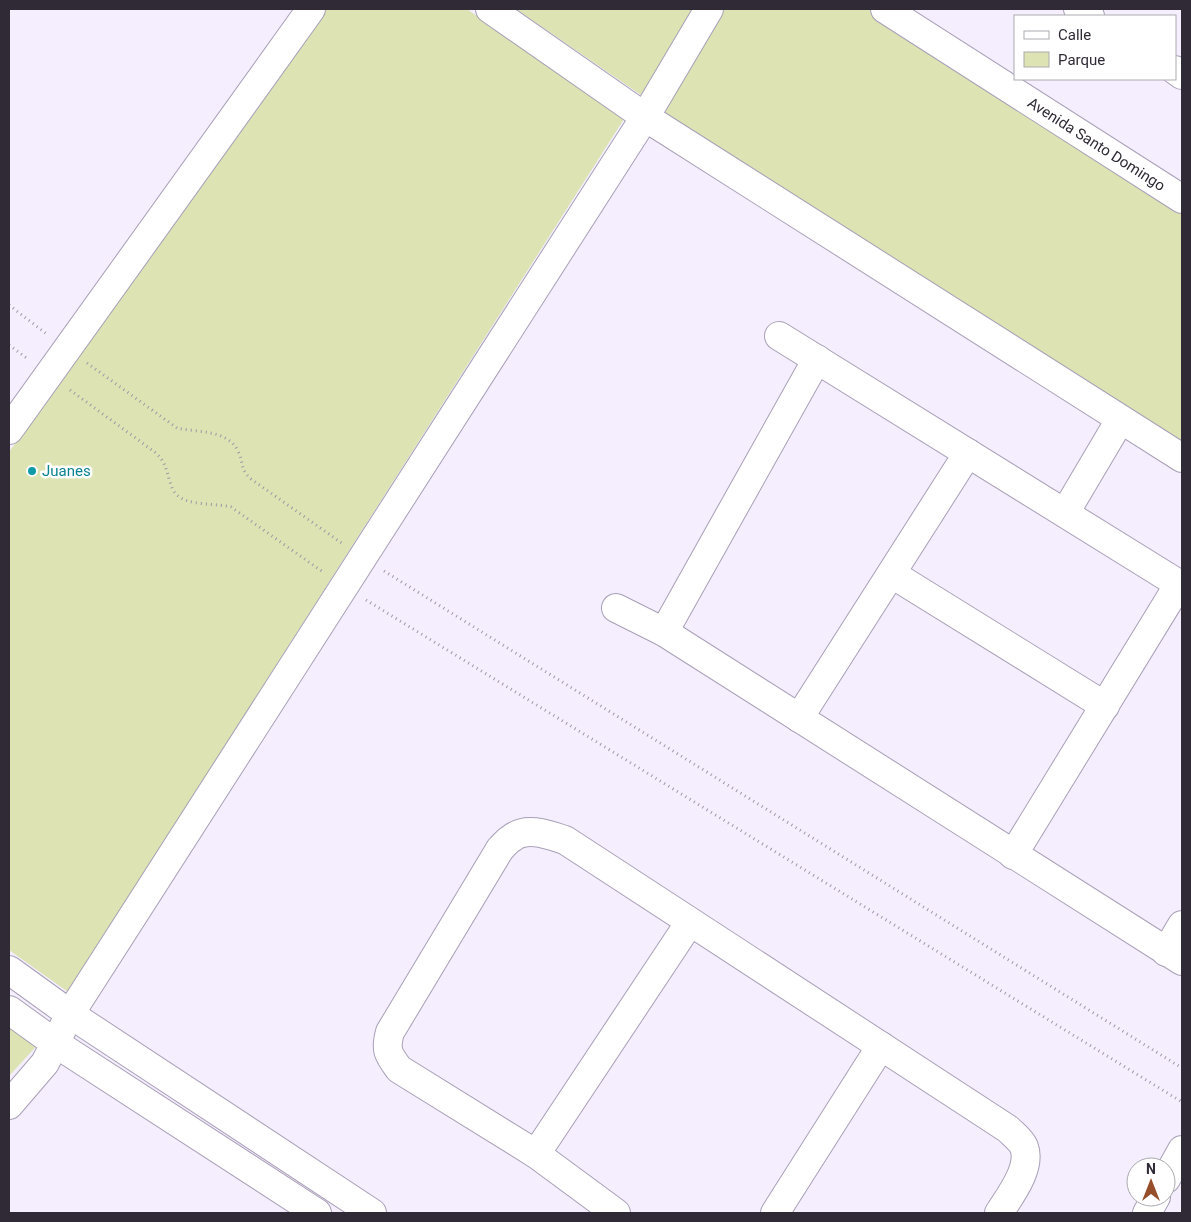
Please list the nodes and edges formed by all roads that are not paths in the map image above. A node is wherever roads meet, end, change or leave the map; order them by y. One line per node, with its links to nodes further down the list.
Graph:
1 (311, 9): 10 (street)
2 (490, 9): 5 (street)
3 (709, 9): 5 (street)
4 (885, 9): 6 (street, Avenida Santo Domingo)
5 (645, 117): 9 (street); 26 (street)
6 (1182, 199)
7 (779, 336): 8 (street)
8 (817, 360): 11 (street); 17 (street)
9 (1120, 420): 12 (street); 13 (street)
10 (9, 430)
11 (968, 453): 13 (street); 14 (street)
12 (1182, 458)
13 (1065, 513): 15 (street)
14 (892, 574): 18 (street); 19 (street)
15 (1181, 585): 18 (street)
16 (616, 608): 17 (street)
17 (664, 632): 19 (street)
18 (1105, 706): 20 (street)
19 (799, 718): 20 (street)
20 (1013, 855): 23 (street)
21 (690, 922): 28 (street); 30 (street); 30 (street)
22 (1182, 925): 23 (street)
23 (1174, 957)
24 (9, 970): 26 (street)
25 (9, 1010): 27 (street)
26 (70, 1014): 27 (street); 32 (street)
27 (55, 1043): 29 (street); 31 (street)
28 (881, 1046): 34 (street); 35 (street)
29 (9, 1105)
30 (536, 1154): 33 (street)
31 (317, 1213)
32 (372, 1213)
33 (616, 1213)
34 (775, 1213)
35 (999, 1213)

